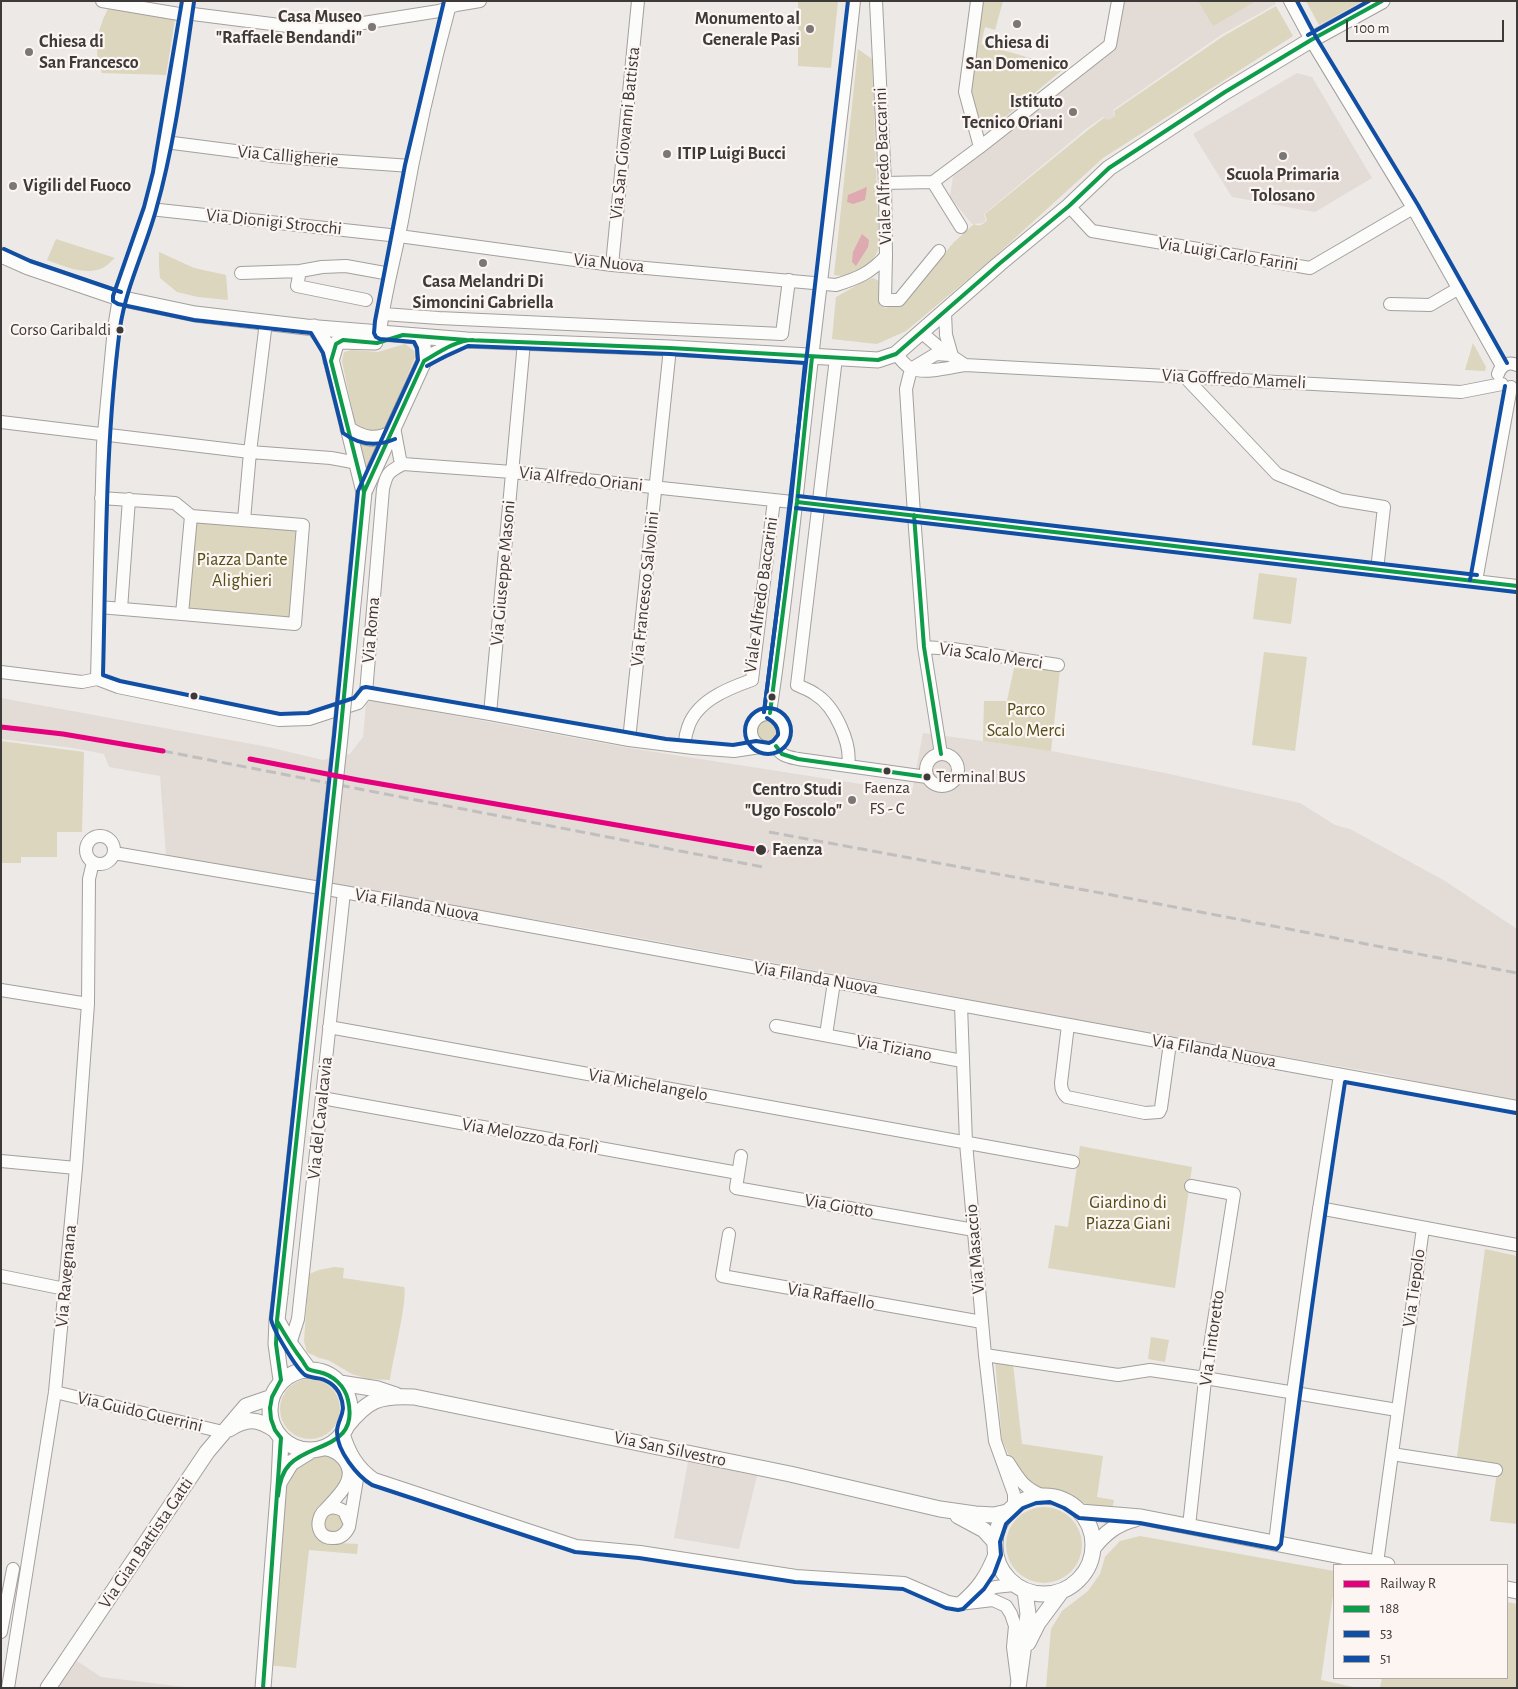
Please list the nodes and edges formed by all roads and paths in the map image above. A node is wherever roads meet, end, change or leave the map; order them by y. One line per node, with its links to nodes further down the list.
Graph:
1 (480, 1): 10 (street)
2 (638, 1): 26 (street, Via San Giovanni Battista)
3 (854, 1): 31 (street, Viale Alfredo Baccarini)
4 (876, 1): 17 (street, Viale Alfredo Baccarini)
5 (977, 1): 14 (street)
6 (1118, 1): 14 (street)
7 (1290, 1): 12 (street)
8 (1382, 1): 12 (main road)
9 (110, 2): 11 (street)
10 (450, 4): 11 (street); 15 (street)
11 (186, 10): 13 (street)
12 (1311, 40): 18 (main road); 19 (street)
13 (165, 142): 15 (street, Via Calligherie); 20 (street)
14 (980, 147): 16 (street)
15 (411, 166): 22 (street)
16 (933, 182): 17 (street); 21 (street)
17 (885, 183): 25 (street, Viale Alfredo Baccarini)
18 (1068, 206): 19 (street, Via Luigi Carlo Farini); 36 (main road)
19 (1412, 208): 32 (street)
20 (150, 209): 22 (street, Via Dionigi Strocchi); 33 (street)
21 (961, 227)
22 (399, 236): 26 (street, Via Nuova); 29 (street)
23 (939, 251): 25 (street)
24 (1, 255): 33 (main road)
25 (886, 256): 31 (street, Viale Alfredo Baccarini)
26 (612, 265): 30 (street, Via Nuova)
27 (300, 272): 28 (street); 29 (street); 34 (street)
28 (241, 273)
29 (390, 274): 37 (street)
30 (789, 280): 31 (street, Via Nuova); 40 (street)
31 (821, 283): 52 (street, Viale Alfredo Baccarini)
32 (1459, 288): 35 (street); 58 (street)
33 (119, 298): 39 (main road); 65 (street)
34 (366, 300)
35 (1390, 304)
36 (945, 313): 43 (main road); 51 (street)
37 (383, 314): 38 (street); 42 (street)
38 (490, 320): 40 (street); 46 (street)
39 (266, 322): 41 (main road); 66 (street)
40 (606, 326): 48 (street)
41 (314, 327): 42 (main road); 54 (main road, Via del Cavalcavia)
42 (380, 333): 44 (main road)
43 (922, 333): 50 (main road); 51 (street)
44 (410, 335): 45 (main road); 54 (main road); 55 (main road)
45 (467, 340): 46 (main road); 55 (main road)
46 (489, 340): 47 (main road)
47 (524, 342): 48 (main road); 69 (street, Via Giuseppe Masoni)
48 (604, 346): 49 (main road)
49 (670, 348): 52 (main road); 70 (street, Via Francesco Salvolini)
50 (896, 354): 53 (main road); 59 (street)
51 (952, 356): 57 (street); 59 (street)
52 (812, 357): 53 (main road); 75 (street, Viale Alfredo Baccarini)
53 (836, 358): 76 (street)
54 (331, 361): 63 (main road, Via del Cavalcavia)
55 (424, 361): 64 (main road, Via del Cavalcavia)
56 (1516, 362): 58 (street)
57 (965, 365): 59 (street, Via Goffredo Mameli); 60 (street, Via Goffredo Mameli)
58 (1502, 366): 61 (street)
59 (911, 369): 77 (street, Via Scalo Merci)
60 (1185, 377): 61 (street, Via Goffredo Mameli); 80 (street)
61 (1510, 386): 81 (street)
62 (1, 422): 65 (street)
63 (348, 429): 64 (main road); 67 (main road, Via del Cavalcavia)
64 (393, 430): 68 (street); 71 (main road, Via del Cavalcavia)
65 (104, 435): 66 (street); 72 (street)
66 (250, 452): 67 (street); 79 (street)
67 (358, 463): 71 (main road, Via del Cavalcavia)
68 (403, 464): 69 (street, Via Alfredo Oriani); 90 (street, Via Roma)
69 (512, 472): 70 (street, Via Alfredo Oriani); 91 (street, Via Giuseppe Masoni)
70 (655, 487): 74 (street, Via Alfredo Oriani); 93 (street, Via Francesco Salvolini)
71 (364, 492): 130 (main road, Via del Cavalcavia, bridge)
72 (101, 498): 73 (street); 83 (street)
73 (129, 499): 78 (street); 84 (street)
74 (774, 500): 75 (street, Via Alfredo Oriani); 95 (street, Viale Alfredo Baccarini)
75 (797, 502): 76 (street, Via Alfredo Oriani); 92 (street, Viale Alfredo Baccarini)
76 (819, 505): 77 (street, Via Alfredo Oriani); 98 (street)
77 (914, 515): 80 (street, Via Alfredo Oriani); 86 (street, Via Scalo Merci)
78 (191, 516): 79 (street); 85 (street)
79 (244, 520): 85 (street)
80 (1377, 570): 81 (street, Via Alfredo Oriani)
81 (1476, 581): 82 (street, Via Alfredo Oriani)
82 (1517, 586)
83 (99, 607): 84 (street); 89 (street)
84 (121, 609): 85 (street)
85 (182, 614)
86 (924, 647): 87 (street, Via Scalo Merci); 97 (street, Via Scalo Merci)
87 (1058, 665)
88 (1, 672): 89 (street)
89 (97, 680): 90 (street)
90 (366, 694): 91 (street)
91 (490, 714): 93 (street)
92 (770, 714): 94 (street); 96 (street)
93 (629, 740): 95 (street)
94 (776, 746): 96 (street); 98 (street)
95 (684, 747): 96 (street)
96 (760, 747)
97 (941, 754): 99 (street); 99 (street)
98 (848, 766): 99 (street)
99 (928, 777)
100 (114, 853): 101 (street); 101 (street, Via Ravegnana); 102 (street, Via Filanda Nuova)
101 (92, 862): 105 (street, Via Ravegnana)
102 (344, 892): 103 (street, Via Filanda Nuova); 109 (street, Via del Cavalcavia)
103 (834, 982): 106 (street, Via Filanda Nuova); 110 (street)
104 (1, 990): 105 (street)
105 (88, 1004): 120 (street, Via Ravegnana)
106 (961, 1005): 107 (street, Via Filanda Nuova); 112 (street, Via Masaccio)
107 (1068, 1025): 111 (street, Via Filanda Nuova); 111 (street)
108 (776, 1026): 110 (street, Via Tiziano)
109 (329, 1027): 114 (street, Via del Cavalcavia); 116 (street, Via Michelangelo)
110 (826, 1035): 112 (street, Via Tiziano)
111 (1170, 1043): 113 (street, Via Filanda Nuova)
112 (962, 1061): 116 (street, Via Masaccio)
113 (1340, 1075): 115 (street, Via Filanda Nuova); 123 (street)
114 (322, 1098): 121 (street, Via Melozzo da Forlì); 132 (street, Via del Cavalcavia)
115 (1517, 1107)
116 (966, 1143): 119 (street); 125 (street, Via Masaccio)
117 (741, 1156): 121 (street)
118 (1, 1161): 120 (street)
119 (1073, 1162)
120 (76, 1168): 129 (street, Via Ravegnana)
121 (738, 1173): 125 (street, Via Giotto)
122 (1191, 1186): 135 (street, Via Tintoretto)
123 (1319, 1208): 124 (street, Via Tiepolo); 139 (street)
124 (1423, 1228): 127 (street); 142 (street, Via Tiepolo)
125 (974, 1230): 131 (street, Via Masaccio)
126 (729, 1234): 131 (street, Via Raffaello)
127 (1517, 1245)
128 (1, 1276): 129 (street)
129 (65, 1289): 138 (street, Via Ravegnana)
130 (277, 1320): 132 (main road); 136 (main road, Via del Cavalcavia)
131 (982, 1322): 133 (street, Via Masaccio)
132 (290, 1344): 134 (main road)
133 (985, 1355): 135 (street); 146 (street, Via Masaccio)
134 (309, 1370): 136 (main road); 137 (main road)
135 (1205, 1378): 139 (street); 161 (street, Via Tintoretto)
136 (281, 1380): 141 (main road)
137 (340, 1383): 140 (main road, Via San Silvestro); 143 (main road)
138 (55, 1392): 144 (street, Via Guido Guerrini); 167 (street, Via Ravegnana)
139 (1293, 1392): 142 (street); 162 (street)
140 (398, 1396): 143 (main road, Via San Silvestro); 155 (main road, Via San Silvestro)
141 (272, 1398): 144 (main road, Via Gian Battista Gatti); 145 (main road)
142 (1397, 1410): 148 (street, Via Tiepolo)
143 (344, 1430): 147 (main road); 149 (street)
144 (223, 1432): 145 (main road, Via Gian Battista Gatti); 173 (main road, Via Gian Battista Gatti)
145 (278, 1434): 147 (main road); 152 (main road)
146 (995, 1441): 154 (street, Via Masaccio); 156 (street, Via Masaccio)
147 (314, 1450): 152 (main road); 157 (street)
148 (1392, 1454): 150 (street); 165 (street, Via Tiepolo)
149 (354, 1460): 151 (street); 153 (street)
150 (1496, 1470)
151 (374, 1479): 153 (street); 170 (street)
152 (279, 1482): 178 (main road)
153 (356, 1489): 160 (street)
154 (1044, 1496): 156 (main road); 158 (main road)
155 (940, 1509): 156 (main road, Via San Silvestro); 163 (main road, Via San Silvestro)
156 (1009, 1510): 163 (main road)
157 (324, 1511): 160 (street); 160 (street)
158 (1080, 1512): 159 (main road); 164 (main road)
159 (1141, 1517): 161 (main road); 164 (main road)
160 (349, 1522)
161 (1188, 1526): 162 (main road)
162 (1275, 1543): 165 (main road)
163 (995, 1547): 168 (main road); 170 (street)
164 (1093, 1548): 169 (main road)
165 (1382, 1564)
166 (7, 1567): 167 (street); 171 (street)
167 (26, 1572): 175 (street, Via Ravegnana)
168 (1020, 1588): 169 (main road); 170 (street); 172 (main road)
169 (1061, 1592): 172 (main road)
170 (959, 1604): 174 (street)
171 (1, 1632)
172 (1022, 1655): 174 (main road)
173 (70, 1656): 176 (main road, Via Gian Battista Gatti); 177 (main road, Via Gian Battista Gatti)
174 (1018, 1686)
175 (8, 1688)
176 (40, 1688)
177 (48, 1688)
178 (263, 1688)

